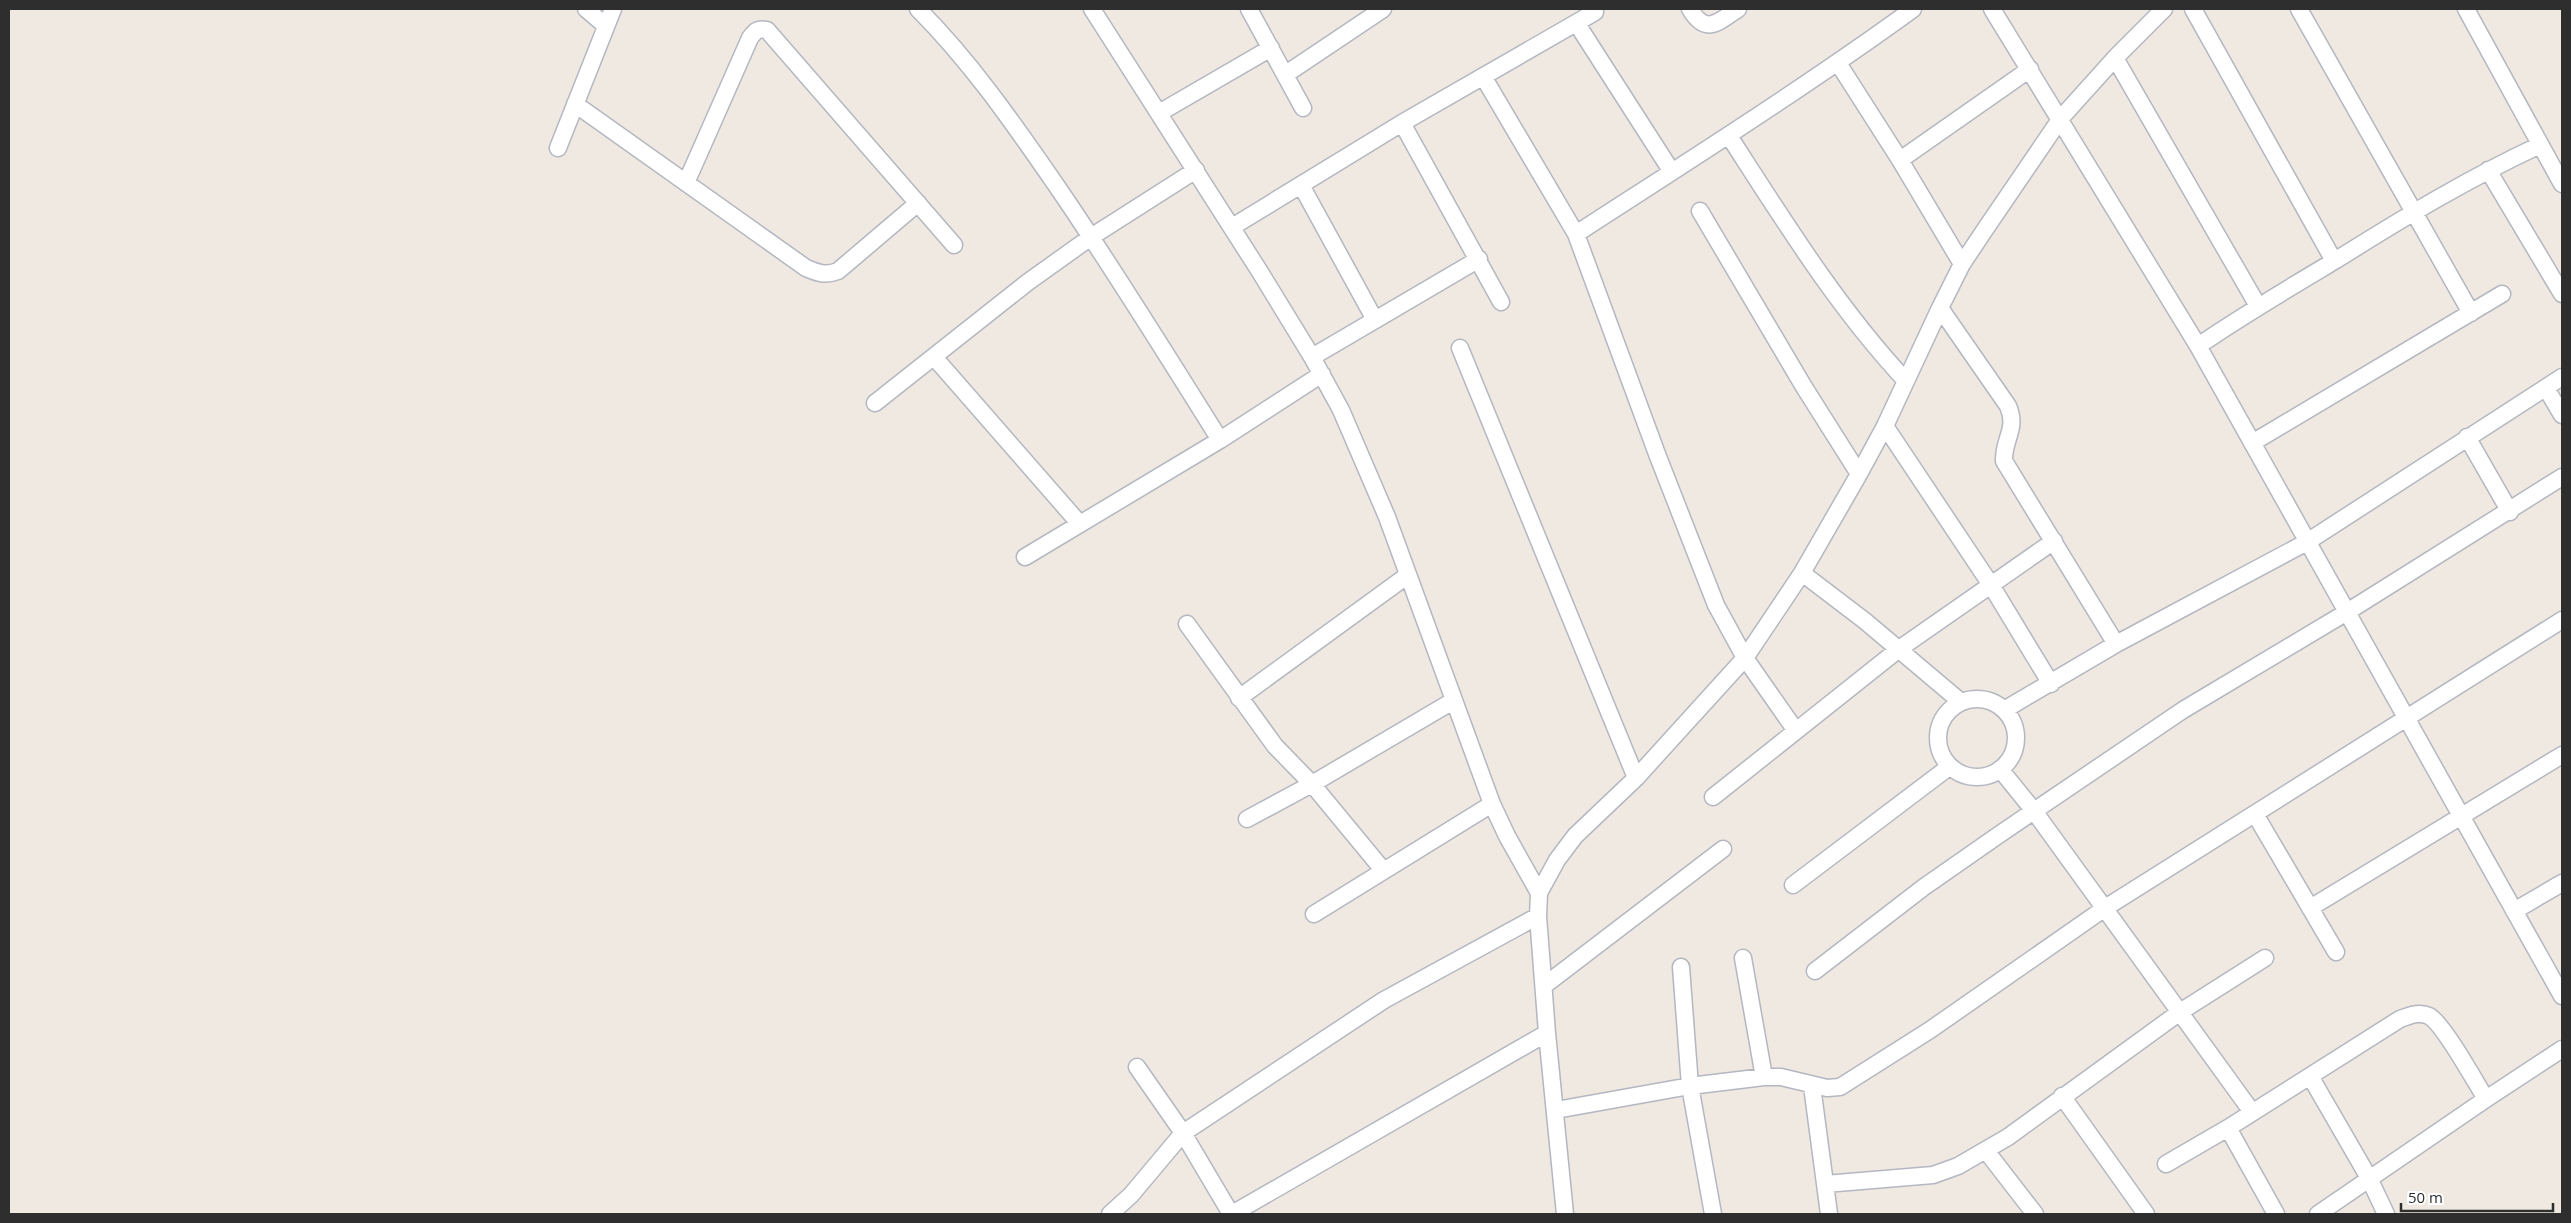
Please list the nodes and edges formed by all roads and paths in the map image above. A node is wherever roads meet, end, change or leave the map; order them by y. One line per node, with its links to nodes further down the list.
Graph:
1 (586, 9): 17 (street)
2 (613, 9): 17 (street)
3 (918, 9): 44 (street)
4 (1092, 9): 26 (street)
5 (1249, 9): 18 (street)
6 (1383, 9): 22 (street)
7 (1690, 9): 8 (street)
8 (1738, 9)
9 (1913, 9): 20 (street)
10 (2164, 9): 19 (street)
11 (2193, 9): 47 (street)
12 (2299, 9): 41 (street)
13 (2466, 9): 30 (street)
14 (1998, 11): 21 (street)
15 (1595, 12): 16 (street)
16 (1577, 24): 23 (street); 35 (street)
17 (606, 26): 24 (street)
18 (1271, 48): 22 (street); 26 (street)
19 (2115, 58): 27 (street); 52 (street)
20 (1838, 64): 29 (street); 32 (street)
21 (2030, 69): 27 (street); 32 (street)
22 (1286, 74): 25 (street)
23 (1484, 78): 28 (street); 43 (street)
24 (575, 104): 31 (street); 36 (street)
25 (1303, 108)
26 (1159, 113): 33 (street)
27 (2060, 118): 48 (street); 56 (street)
28 (1402, 123): 38 (street); 46 (street)
29 (1729, 136): 35 (street); 62 (street)
30 (2540, 145): 34 (street); 37 (street)
31 (558, 148)
32 (1900, 160): 48 (street)
33 (1196, 170): 42 (street); 44 (street)
34 (2488, 170): 41 (street); 50 (street)
35 (1672, 172): 43 (street)
36 (686, 184): 39 (street); 39 (street)
37 (2562, 184)
38 (1301, 185): 42 (street); 55 (street)
39 (918, 203): 45 (street)
40 (1700, 211): 70 (street)
41 (2413, 212): 47 (street); 54 (street)
42 (1232, 227): 59 (street)
43 (1576, 234): 85 (street)
44 (1091, 237): 58 (street); 68 (street)
45 (954, 245)
46 (1479, 260): 51 (street); 55 (street)
47 (2334, 261): 52 (street)
48 (1962, 264): 53 (street)
49 (2502, 294): 54 (street)
50 (2562, 294)
51 (1500, 302)
52 (2258, 306): 56 (street)
53 (1940, 308): 62 (street); 74 (street)
54 (2471, 313): 69 (street)
55 (1375, 320): 59 (street)
56 (2198, 346): 69 (street)
57 (1460, 348): 96 (street)
58 (934, 357): 64 (street); 73 (street)
59 (1312, 357): 60 (street)
60 (1322, 374): 68 (street); 78 (street)
61 (2562, 377): 63 (street)
62 (1906, 381): 66 (street)
63 (2546, 388): 65 (street); 67 (street)
64 (875, 403)
65 (2562, 415)
66 (1885, 426): 70 (street); 79 (street)
67 (2467, 437): 72 (street); 75 (street)
68 (1220, 440): 73 (street)
69 (2252, 443): 75 (street)
70 (1859, 474): 77 (street)
71 (2562, 477): 72 (street)
72 (2510, 512): 80 (street)
73 (1079, 523): 76 (street)
74 (2054, 541): 79 (street); 83 (street)
75 (2307, 542): 80 (street); 83 (street)
76 (1025, 558)
77 (1802, 573): 84 (street); 85 (street)
78 (1408, 575): 87 (street); 88 (street)
79 (1991, 585): 84 (street); 86 (street)
80 (2347, 612): 91 (street); 100 (street)
81 (2562, 620): 91 (street)
82 (1187, 624): 87 (street)
83 (2116, 644): 86 (street)
84 (1899, 649): 89 (street); 92 (street)
85 (1744, 658): 92 (street); 96 (street)
86 (2051, 684): 90 (street)
87 (1239, 698): 97 (street)
88 (1452, 701): 97 (street); 99 (street)
89 (1961, 702): 90 (street); 94 (street)
90 (2004, 710): 95 (street)
91 (2407, 718): 101 (street); 102 (street)
92 (1796, 731): 98 (street)
93 (2562, 754): 102 (street)
94 (1949, 767): 95 (street); 107 (street)
95 (2000, 769): 100 (street)
96 (1636, 778): 108 (street)
97 (1312, 784): 103 (street); 105 (street)
98 (1713, 797)
99 (1492, 804): 105 (street); 108 (street)
100 (2034, 811): 109 (street); 118 (street)
101 (2255, 814): 109 (street); 110 (street)
102 (2462, 816): 110 (street); 111 (street)
103 (1247, 819)
104 (1723, 848): 119 (street)
105 (1383, 870): 112 (street)
106 (2562, 883): 111 (street)
107 (1793, 885)
108 (1539, 893): 113 (street)
109 (2105, 908): 121 (street); 128 (street)
110 (2310, 908): 114 (street)
111 (2514, 911): 120 (street)
112 (1314, 914)
113 (1538, 916): 119 (street); 134 (street)
114 (2336, 952)
115 (1743, 958): 125 (street)
116 (2264, 958): 121 (street)
117 (1681, 967): 127 (street)
118 (1815, 971)
119 (1545, 985): 122 (street)
120 (2562, 996)
121 (2180, 1012): 129 (street); 132 (street)
122 (1547, 1033): 131 (street); 141 (street)
123 (2562, 1049): 130 (street)
124 (1137, 1067): 134 (street)
125 (1764, 1076): 127 (street); 128 (street)
126 (2310, 1076): 130 (street); 132 (street); 137 (street)
127 (1690, 1086): 131 (street); 142 (street)
128 (1812, 1086): 138 (street)
129 (2062, 1096): 135 (street); 145 (street)
130 (2486, 1098): 137 (street)
131 (1556, 1110): 139 (street)
132 (2252, 1112): 133 (street)
133 (2228, 1128): 136 (street); 146 (street)
134 (1183, 1134): 140 (street); 141 (street)
135 (1987, 1152): 138 (street); 144 (street)
136 (2166, 1164)
137 (2370, 1178): 147 (street); 148 (street)
138 (1825, 1184): 143 (street)
139 (1560, 1213)
140 (1110, 1214)
141 (1232, 1214)
142 (1713, 1214)
143 (1829, 1214)
144 (2034, 1214)
145 (2146, 1214)
146 (2276, 1214)
147 (2318, 1214)
148 (2386, 1214)

